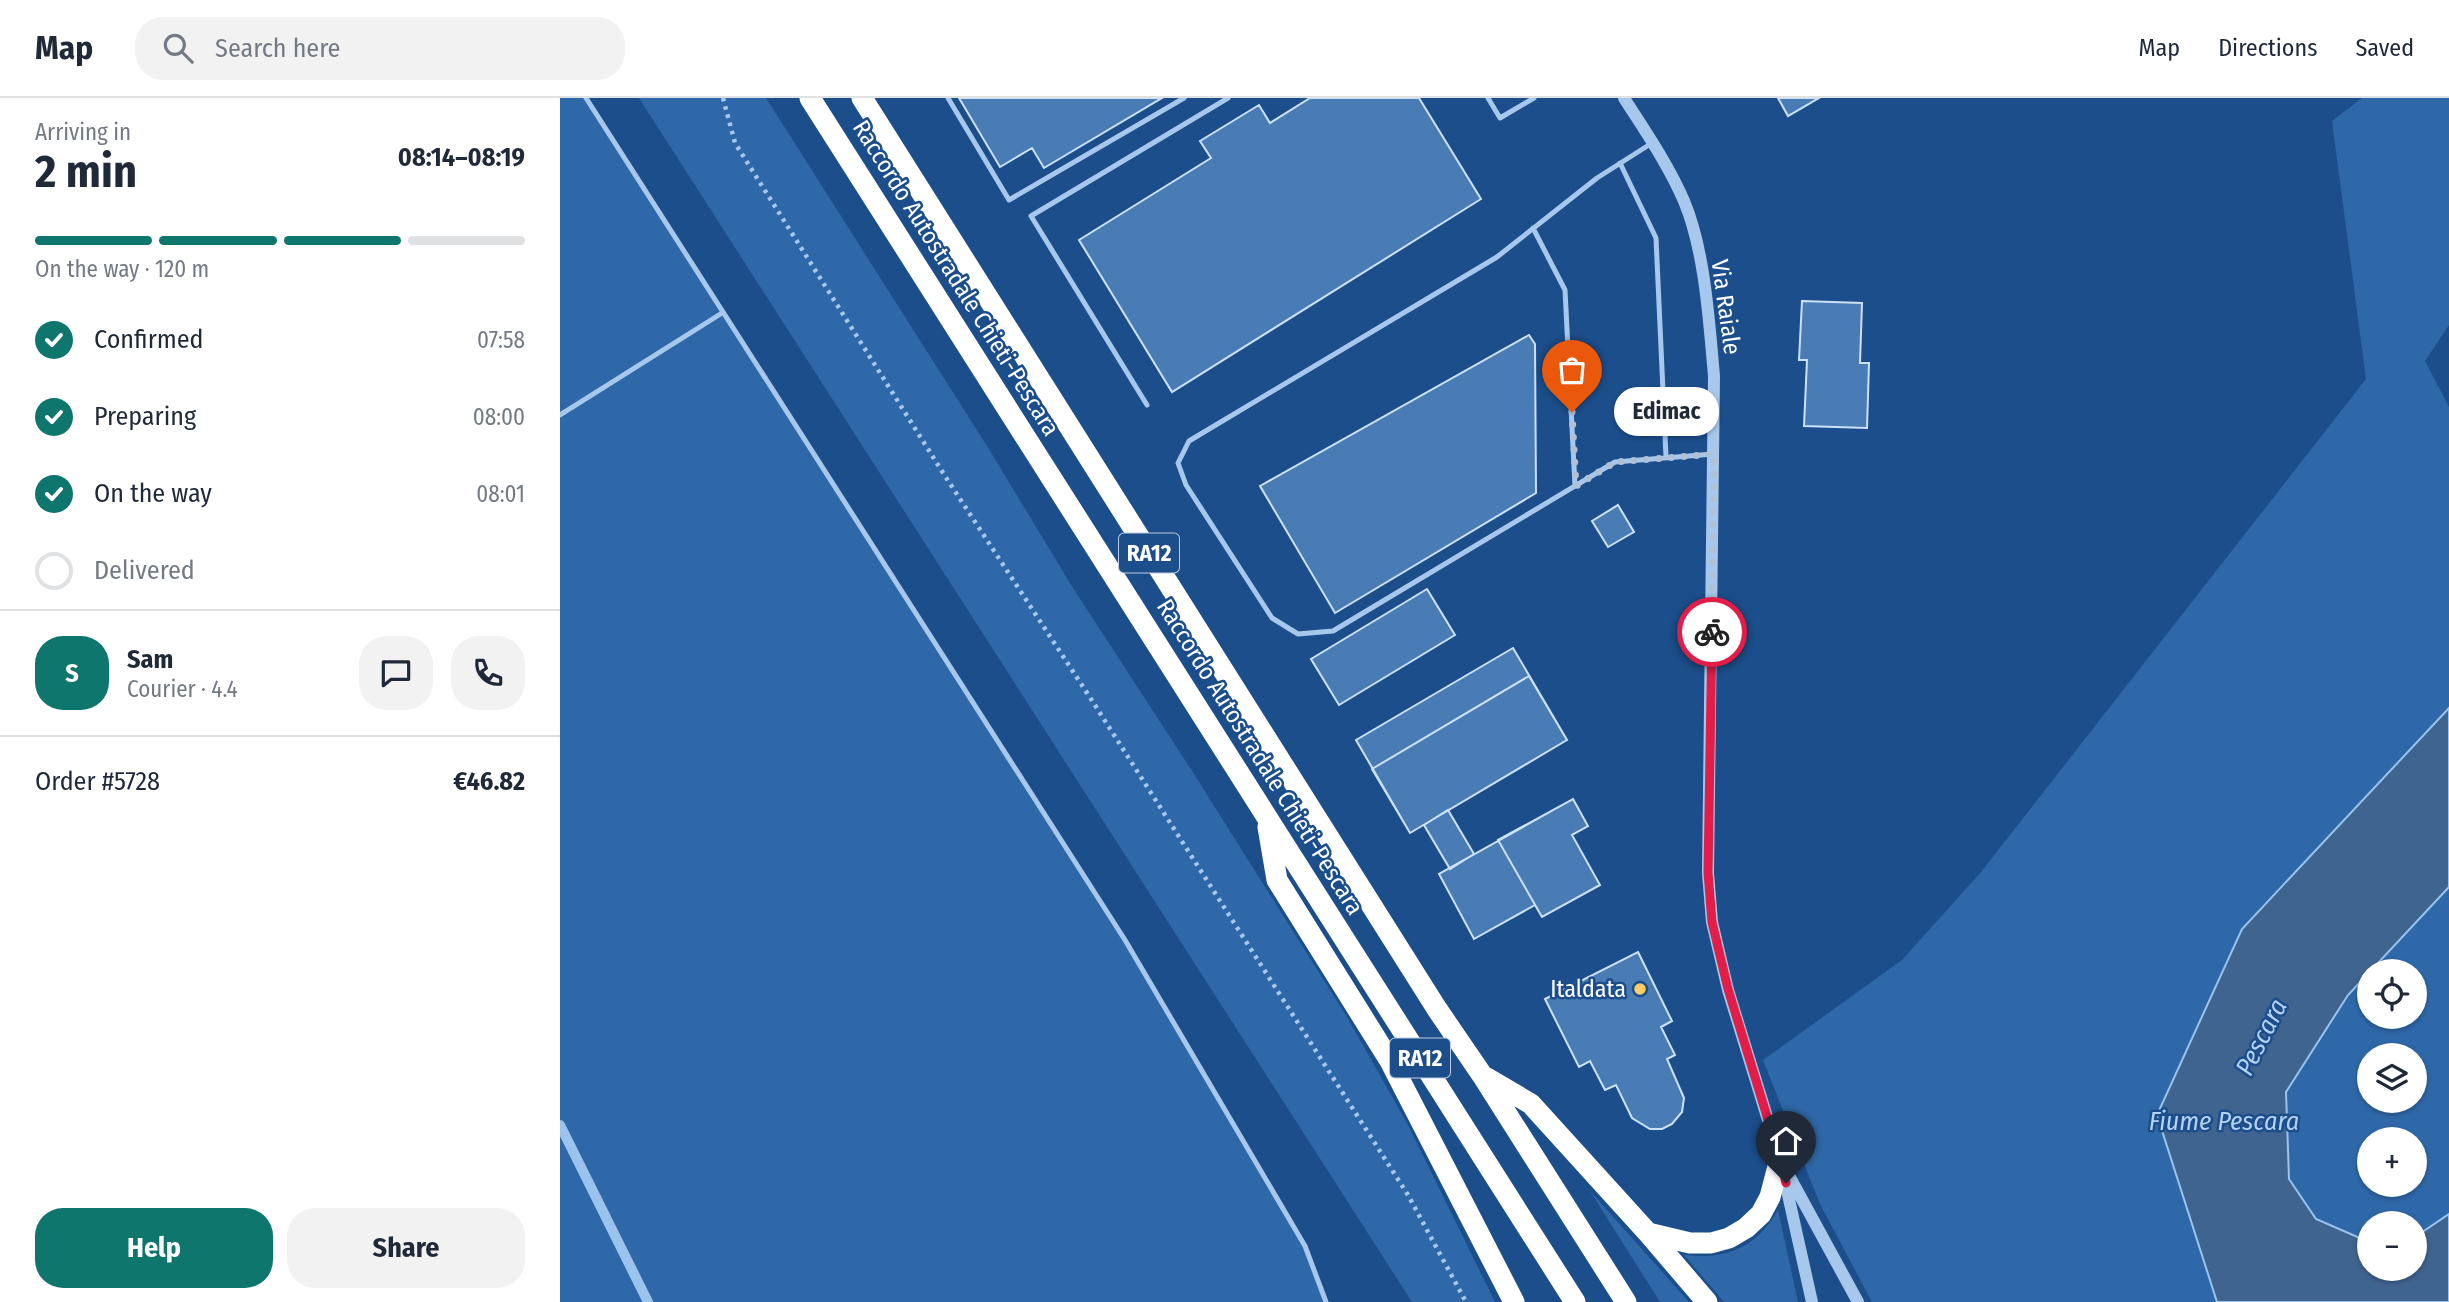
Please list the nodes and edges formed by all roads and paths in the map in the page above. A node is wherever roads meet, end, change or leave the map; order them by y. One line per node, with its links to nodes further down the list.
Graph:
1 (586, 98): 14 (lane)
2 (723, 98): 25 (path)
3 (810, 98): 20 (highway, Raccordo Autostradale Chieti-Pescara / RA12)
4 (862, 98): 21 (highway, Raccordo Autostradale Chieti-Pescara / RA12)
5 (948, 98): 6 (lane)
6 (1184, 98)
7 (1228, 98): 15 (lane)
8 (1488, 98): 9 (lane)
9 (1534, 98)
10 (1624, 98): 11 (street, Via Raiale)
11 (1652, 143): 12 (lane); 17 (street, Via Raiale)
12 (1620, 163): 13 (lane); 18 (lane)
13 (1533, 228): 19 (lane); 19 (lane)
14 (722, 313): 16 (lane); 24 (lane)
15 (1147, 405)
16 (560, 415)
17 (1714, 454): 18 (lane); 22 (street, Via Raiale)
18 (1666, 457): 19 (lane)
19 (1576, 486)
20 (1265, 815): 26 (highway); 27 (highway, Raccordo Autostradale Chieti-Pescara / RA12)
21 (1482, 1075): 23 (highway); 28 (highway, Raccordo Autostradale Chieti-Pescara / RA12)
22 (1780, 1159): 23 (highway); 30 (street, Via Raiale); 31 (street, Via Raiale)
23 (1648, 1233): 29 (highway)
24 (1326, 1302)
25 (1466, 1302)
26 (1514, 1302)
27 (1574, 1302)
28 (1626, 1302)
29 (1707, 1302)
30 (1812, 1302)
31 (1858, 1302)

